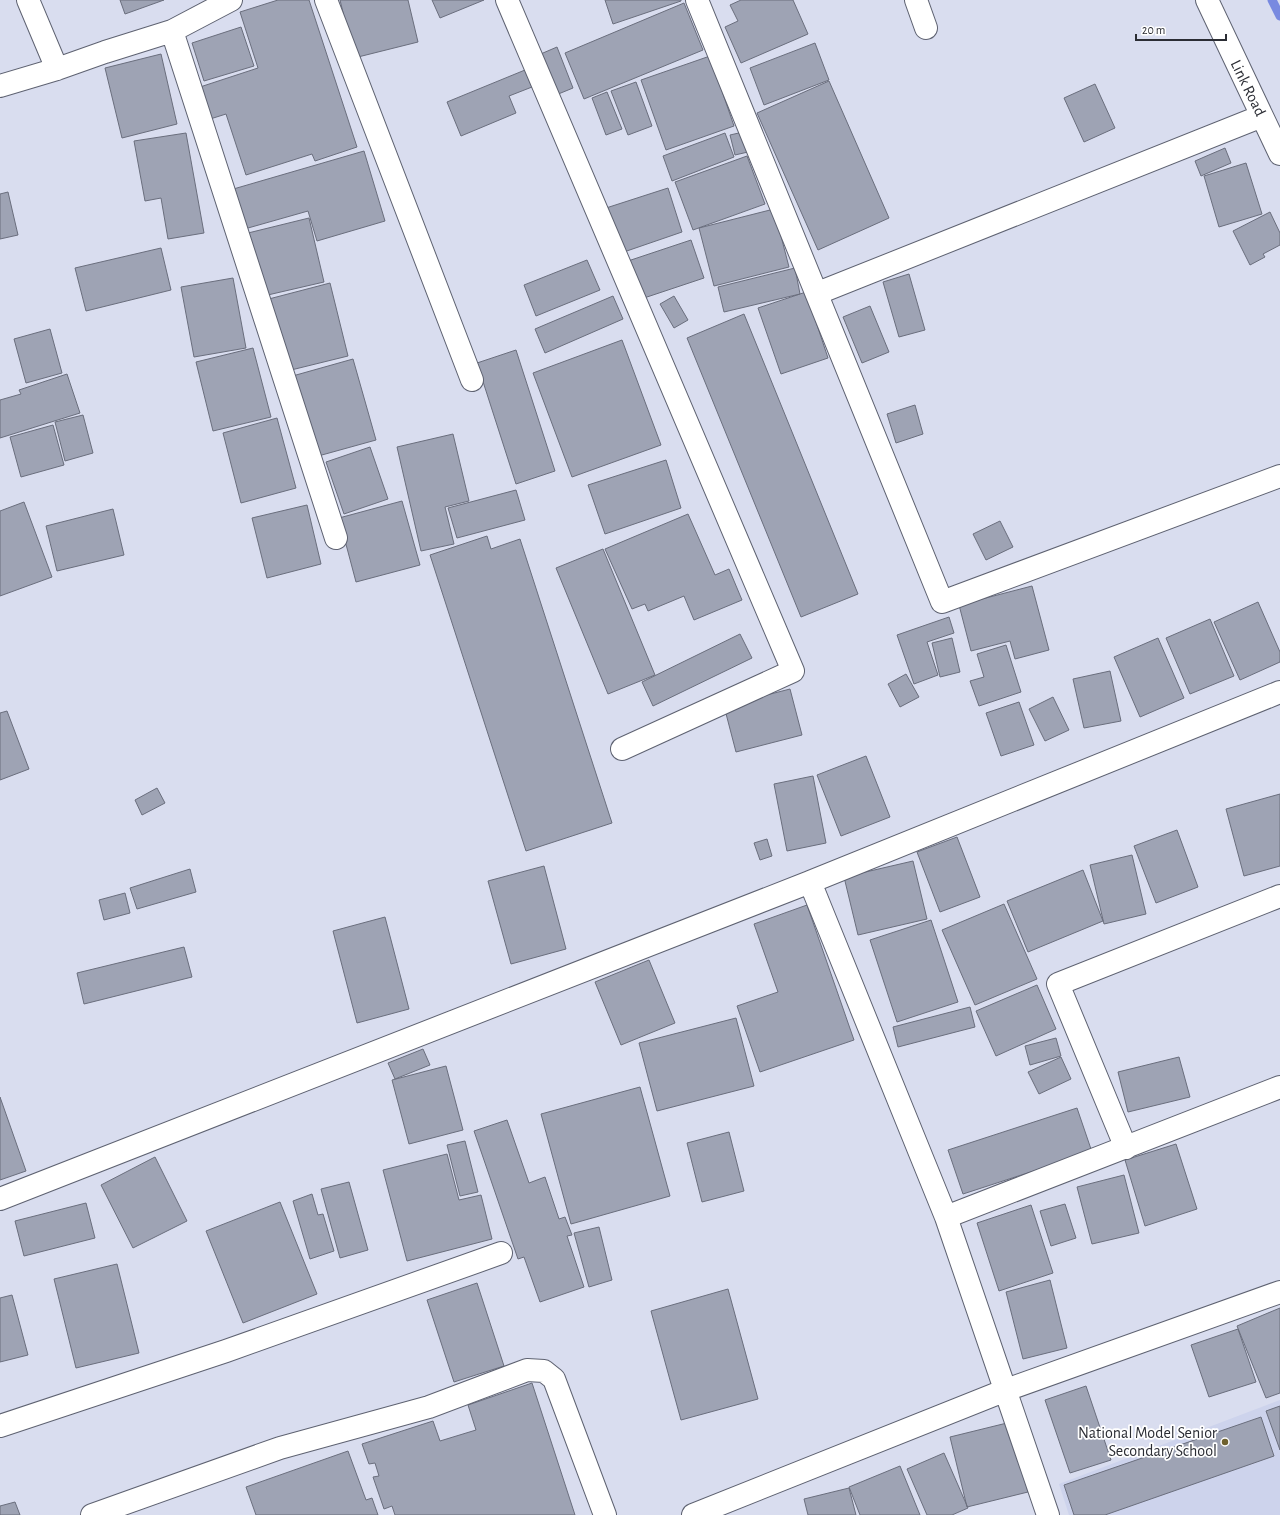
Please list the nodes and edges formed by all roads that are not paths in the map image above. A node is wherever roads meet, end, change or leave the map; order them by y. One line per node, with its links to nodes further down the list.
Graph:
1 (28, 0): 10 (street)
2 (231, 0): 9 (street)
3 (326, 0): 15 (street)
4 (507, 0): 19 (street)
5 (697, 0): 14 (street)
6 (916, 0): 8 (street)
7 (1206, 0): 12 (street, Link Road)
8 (926, 28)
9 (172, 31): 10 (street); 17 (street)
10 (57, 69): 11 (street)
11 (0, 86)
12 (1262, 116): 13 (street, Link Road); 14 (street)
13 (1280, 154)
14 (818, 293): 16 (street)
15 (472, 380)
16 (1280, 476)
17 (336, 538)
18 (1280, 692): 20 (street)
19 (622, 749)
20 (810, 882): 24 (street); 25 (street)
21 (1280, 896): 23 (street)
22 (1280, 1087): 23 (street)
23 (1126, 1148): 25 (street)
24 (0, 1199)
25 (946, 1217): 28 (street)
26 (501, 1253): 29 (street)
27 (1280, 1292): 28 (street)
28 (1006, 1390): 32 (street); 33 (street)
29 (0, 1426)
30 (92, 1515): 31 (street)
31 (605, 1515)
32 (693, 1515)
33 (1048, 1515)

